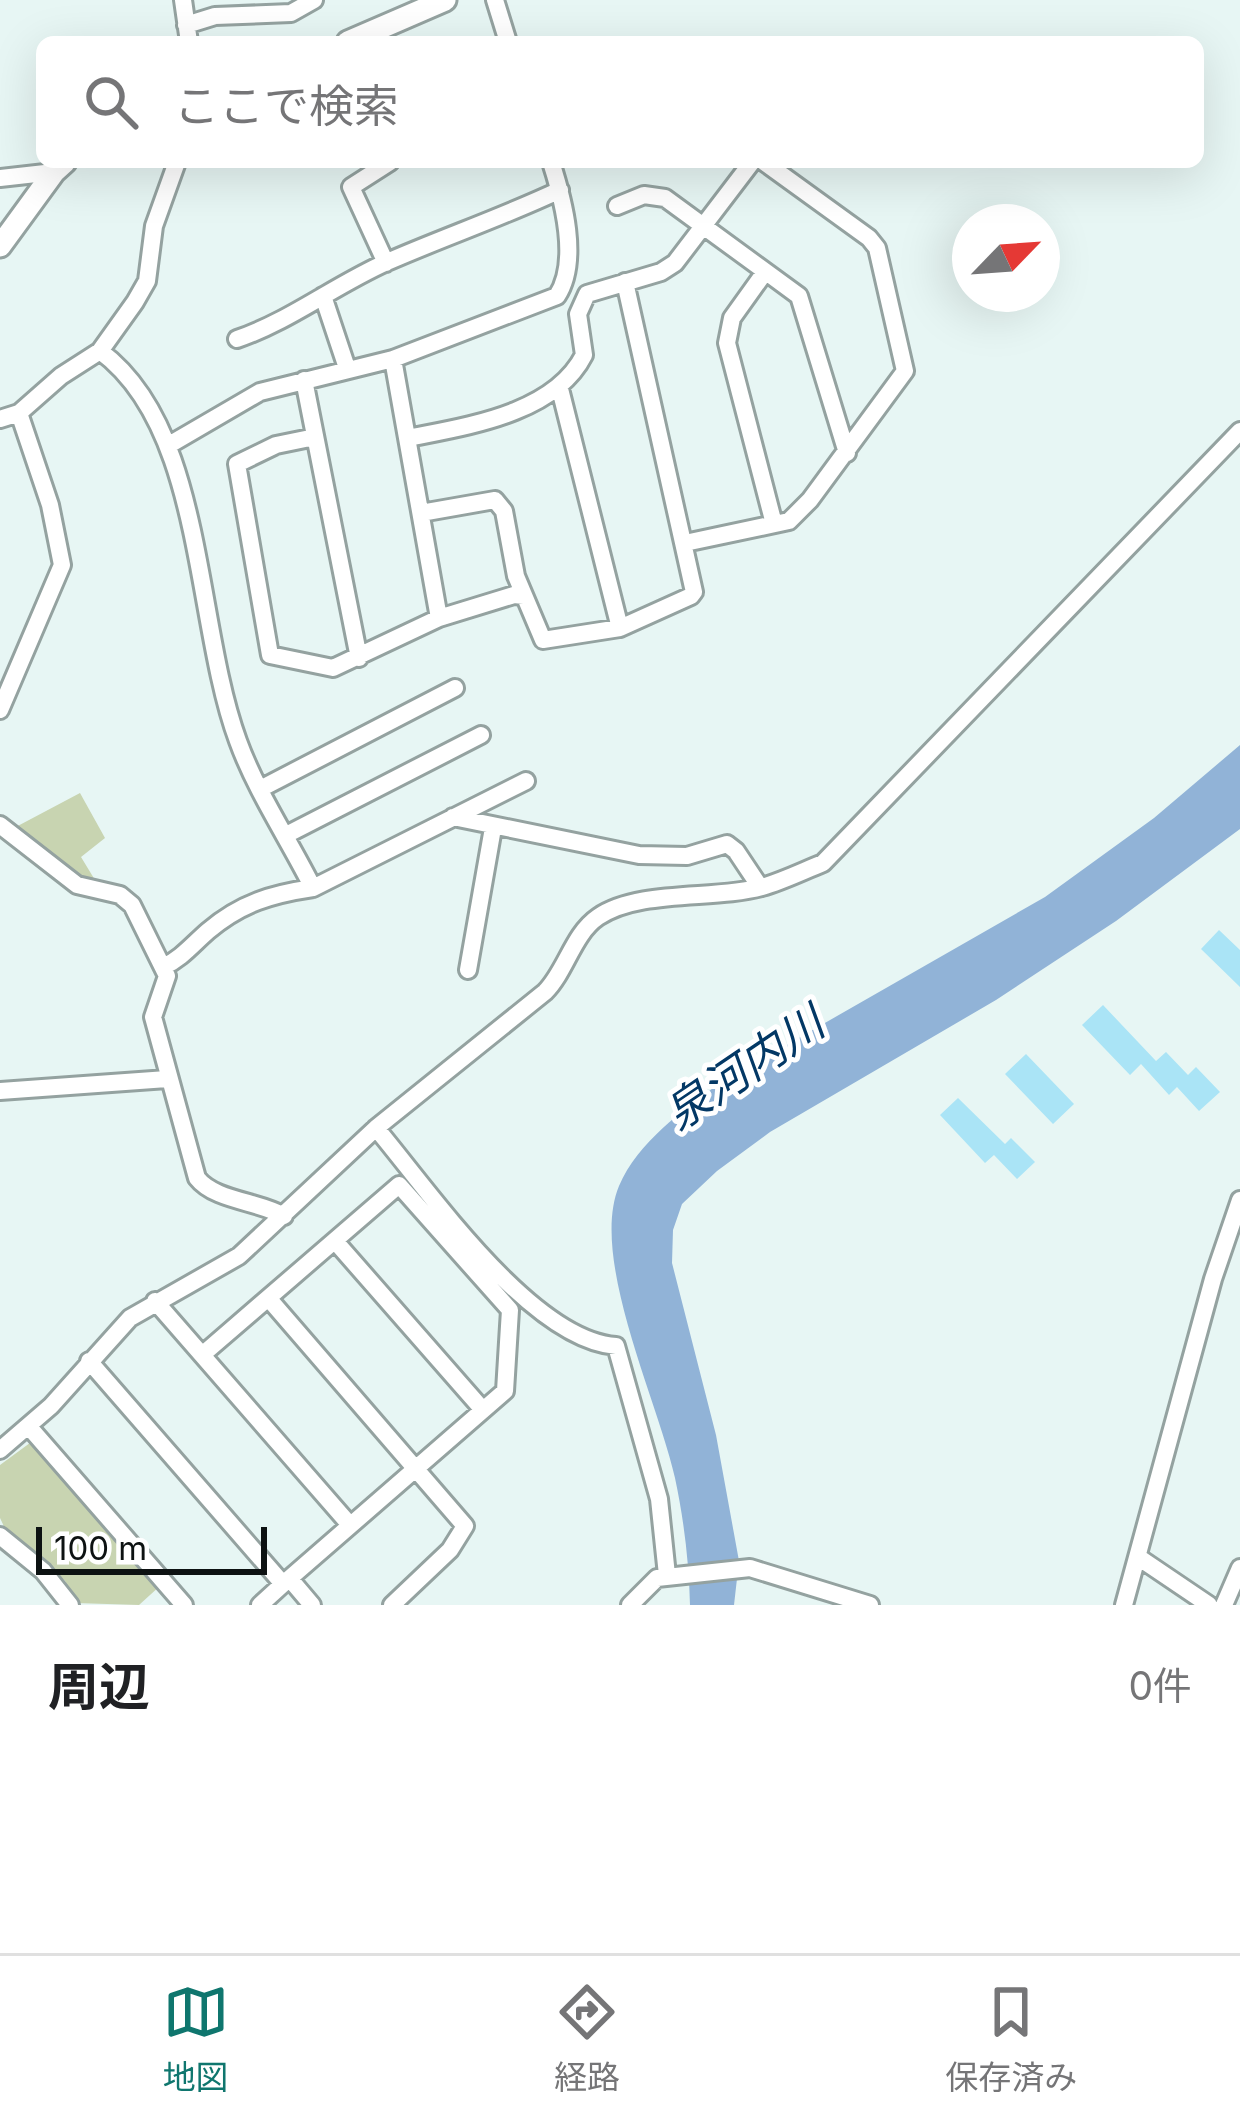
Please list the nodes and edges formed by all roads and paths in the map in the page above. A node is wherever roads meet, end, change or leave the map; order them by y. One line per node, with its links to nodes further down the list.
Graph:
1 (182, 0): 5 (street)
2 (314, 0): 5 (street)
3 (445, 0): 6 (main road)
4 (495, 0): 7 (street)
5 (188, 34)
6 (361, 36)
7 (506, 36)
8 (54, 168): 15 (street)
9 (58, 168): 19 (main road)
10 (175, 168): 25 (street)
11 (381, 168): 20 (street)
12 (553, 168): 16 (street)
13 (748, 168): 18 (street)
14 (772, 168): 36 (street)
15 (0, 178)
16 (560, 190): 20 (street); 26 (street)
17 (617, 206): 18 (street)
18 (704, 228): 21 (street); 22 (street)
19 (0, 246)
20 (386, 263): 23 (street)
21 (765, 272): 36 (street); 38 (street)
22 (625, 282): 29 (street); 39 (street)
23 (322, 296): 24 (street); 27 (street)
24 (237, 339)
25 (100, 351): 30 (street); 35 (street)
26 (393, 359): 27 (street); 34 (street)
27 (347, 368): 28 (street)
28 (304, 380): 33 (street); 35 (street)
29 (560, 389): 34 (street); 42 (street)
30 (19, 413): 31 (street); 45 (street)
31 (0, 419)
32 (1240, 430): 53 (street)
33 (314, 437): 43 (street); 43 (street)
34 (408, 438): 37 (street)
35 (169, 446): 48 (street)
36 (847, 453): 38 (street)
37 (421, 513): 40 (street); 41 (street)
38 (774, 524): 39 (street)
39 (685, 543): 42 (street)
40 (524, 596): 41 (street); 42 (street)
41 (440, 618): 43 (street)
42 (620, 628)
43 (359, 658)
44 (455, 688): 48 (street)
45 (0, 710)
46 (481, 735): 52 (street)
47 (526, 781): 49 (street)
48 (262, 788): 52 (street)
49 (453, 817): 51 (street); 54 (street)
50 (0, 825): 55 (street)
51 (493, 828): 53 (street); 56 (street)
52 (286, 835): 54 (street)
53 (760, 887): 59 (street)
54 (314, 888): 55 (street)
55 (163, 967): 57 (street)
56 (468, 970)
57 (167, 1079): 58 (street); 61 (street)
58 (0, 1091)
59 (376, 1128): 61 (street); 75 (street)
60 (1240, 1200): 73 (street)
61 (284, 1216): 64 (street)
62 (334, 1241): 63 (street); 67 (street); 67 (street)
63 (269, 1299): 65 (street); 70 (street)
64 (155, 1300): 65 (street); 66 (street)
65 (202, 1355): 71 (street)
66 (89, 1361): 68 (street); 76 (street)
67 (483, 1410): 70 (street)
68 (30, 1427): 69 (street); 78 (street)
69 (0, 1450)
70 (416, 1468): 71 (street); 81 (street)
71 (350, 1525): 76 (street)
72 (0, 1536): 77 (street)
73 (1138, 1557): 84 (street); 85 (street)
74 (1240, 1568): 86 (street)
75 (671, 1575): 82 (street); 83 (street)
76 (287, 1582): 79 (street); 80 (street)
77 (70, 1605)
78 (184, 1605)
79 (260, 1605)
80 (312, 1605)
81 (392, 1605)
82 (630, 1605)
83 (870, 1605)
84 (1124, 1605)
85 (1209, 1605)
86 (1224, 1605)

